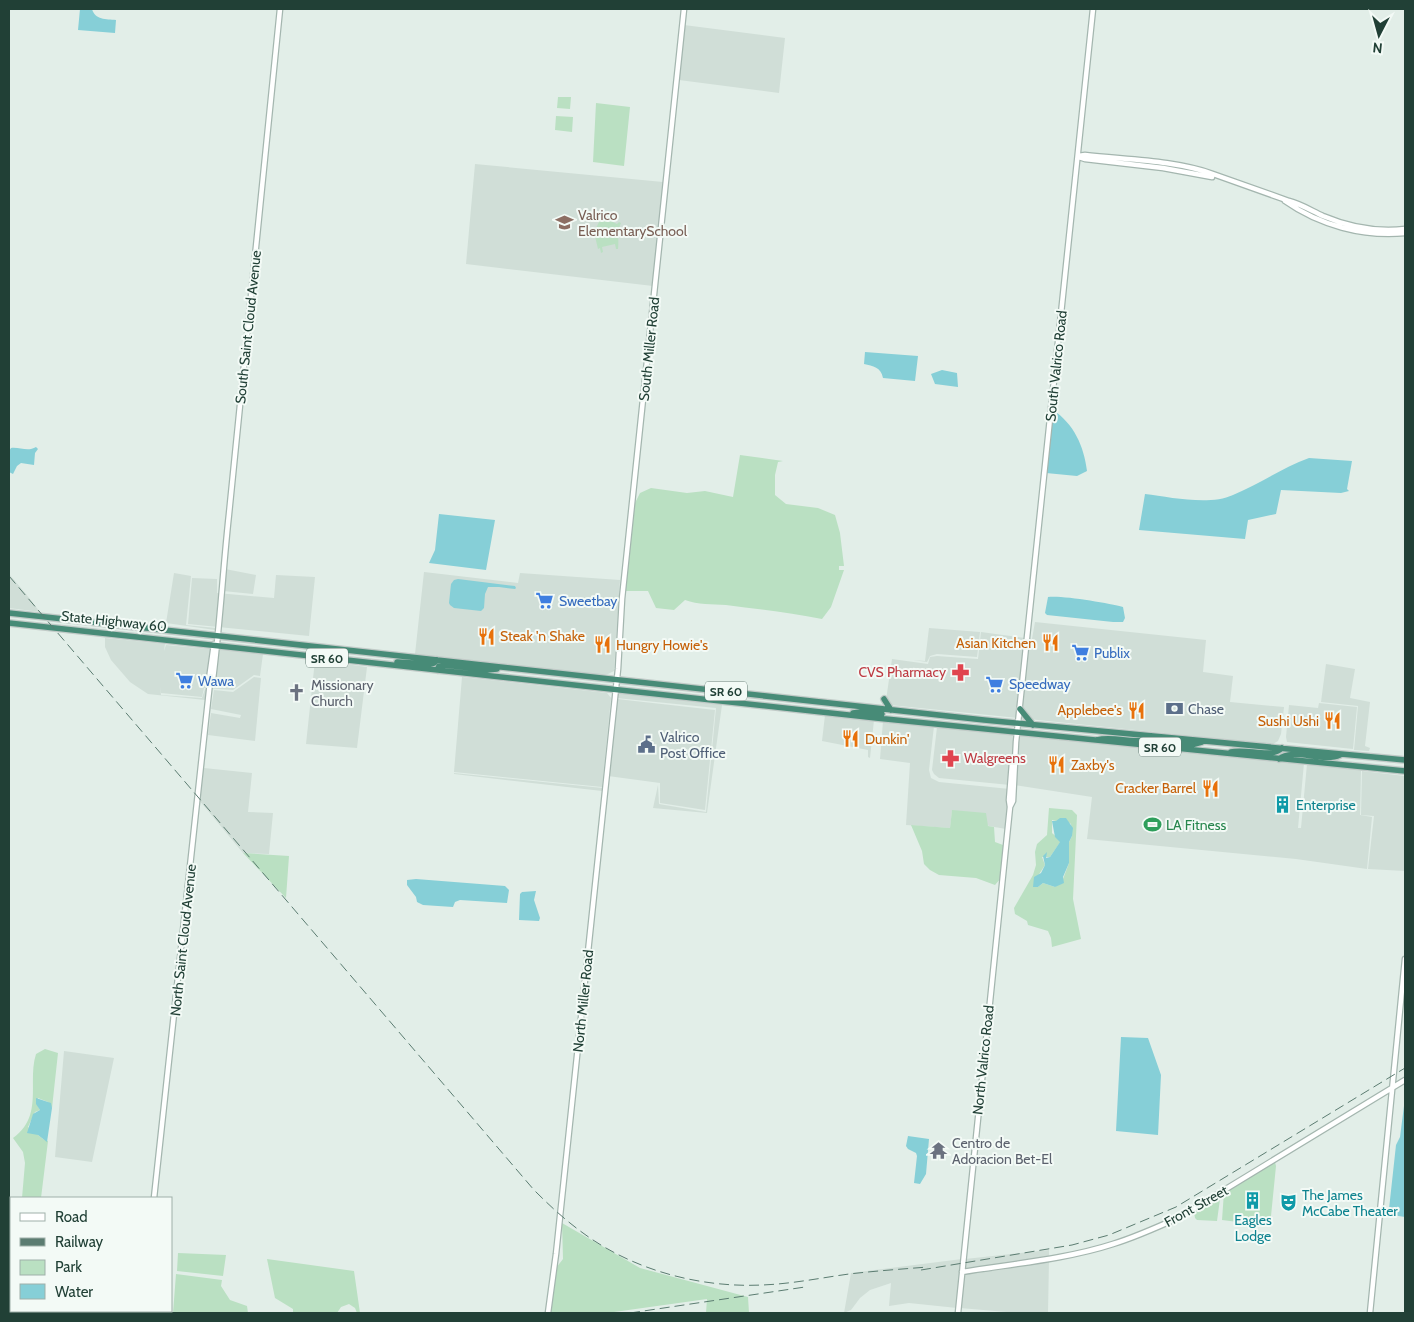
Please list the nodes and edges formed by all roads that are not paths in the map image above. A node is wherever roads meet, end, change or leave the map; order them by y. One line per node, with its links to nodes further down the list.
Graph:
1 (280, 9): 10 (street, South Saint Cloud Avenue)
2 (684, 9): 16 (street, South Miller Road)
3 (1093, 9): 4 (street, South Valrico Road)
4 (1078, 156): 5 (street); 21 (street, South Valrico Road)
5 (1282, 199): 6 (street); 7 (street)
6 (1405, 229)
7 (1405, 233)
8 (9, 614): 10 (highway, SR 60)
9 (9, 623): 11 (highway, State Highway 60 / SR 60)
10 (216, 636): 11 (street, South Saint Cloud Avenue); 12 (highway, SR 60)
11 (215, 646): 13 (highway, SR 60); 41 (street, North Saint Cloud Avenue)
12 (437, 660): 13 (highway); 14 (highway, SR 60)
13 (372, 662): 15 (highway, SR 60)
14 (504, 667): 15 (highway); 16 (highway, SR 60)
15 (437, 670): 17 (highway, SR 60)
16 (616, 679): 17 (street, South Miller Road); 18 (highway, SR 60)
17 (615, 689): 20 (highway, SR 60); 43 (street, North Miller Road)
18 (730, 692): 20 (highway); 22 (highway, SR 60)
19 (884, 699): 22 (highway)
20 (729, 701): 24 (highway, SR 60)
21 (1020, 709): 25 (street, South Valrico Road); 26 (highway)
22 (891, 710): 25 (highway, SR 60)
23 (882, 714): 24 (highway)
24 (848, 715): 27 (highway, SR 60)
25 (1018, 723): 26 (highway, SR 60); 27 (street, North Valrico Road)
26 (1033, 725): 28 (highway, SR 60)
27 (1017, 733): 29 (highway, SR 60); 42 (street, North Valrico Road)
28 (1151, 736): 29 (highway); 30 (highway, SR 60)
29 (1093, 741): 31 (highway, SR 60)
30 (1207, 741): 31 (highway); 32 (highway, SR 60)
31 (1150, 746): 33 (highway, SR 60)
32 (1282, 748): 33 (highway); 34 (highway, SR 60)
33 (1227, 754): 35 (highway, SR 60)
34 (1342, 754): 35 (highway); 36 (highway, SR 60)
35 (1279, 759): 37 (highway, SR 60)
36 (1405, 760)
37 (1405, 771)
38 (1405, 959): 40 (street)
39 (1405, 1080): 40 (street, Front Street)
40 (1392, 1087): 42 (street, Front Street); 45 (street)
41 (154, 1197)
42 (962, 1272): 44 (street, North Valrico Road)
43 (548, 1313)
44 (958, 1313)
45 (1370, 1313)

